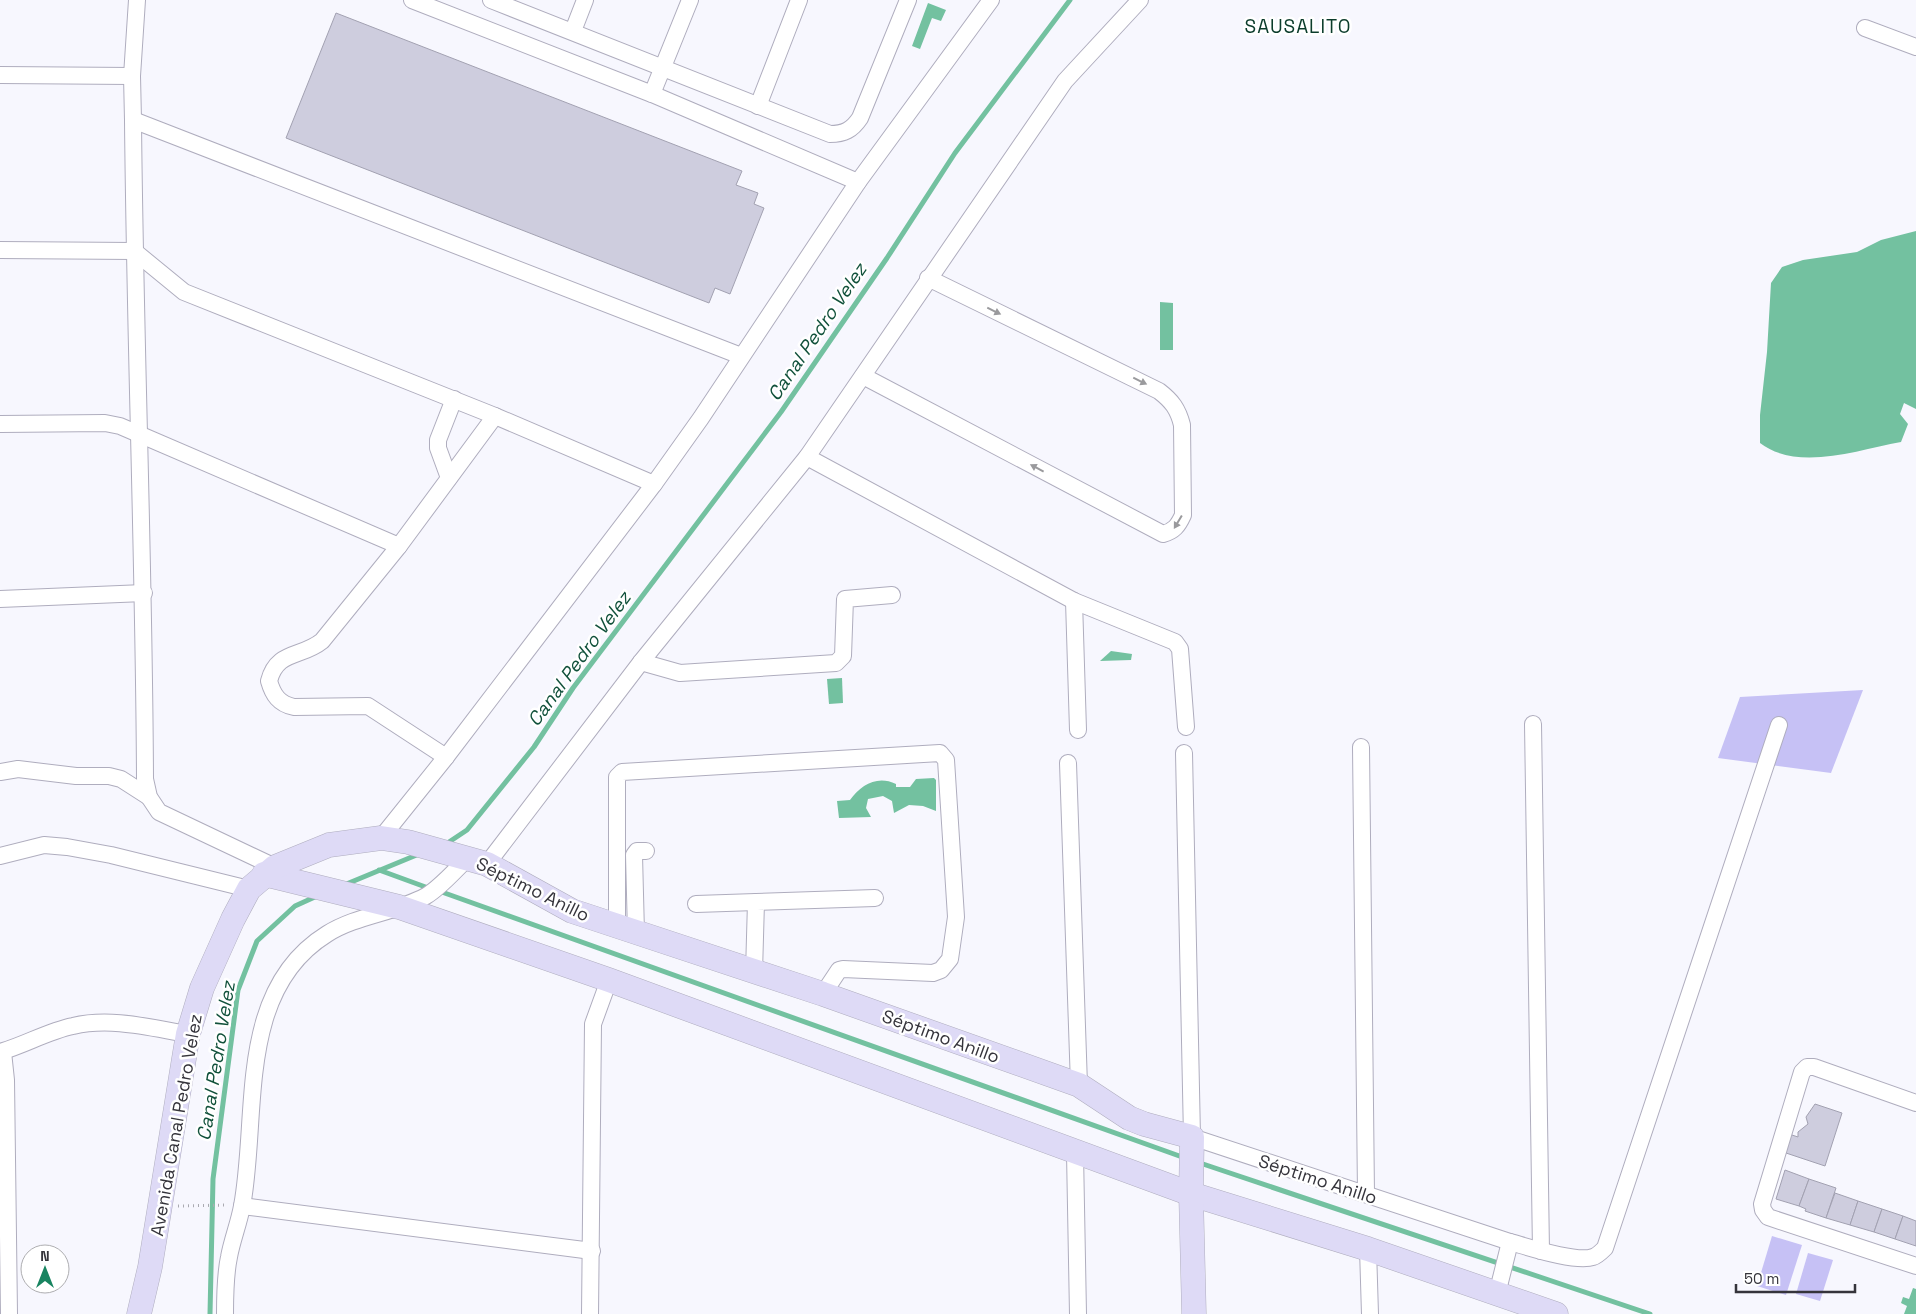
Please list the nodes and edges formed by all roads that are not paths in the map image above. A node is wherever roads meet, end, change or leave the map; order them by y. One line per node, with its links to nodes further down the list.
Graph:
1 (137, 0): 15 (street)
2 (414, 0): 16 (street)
3 (491, 0): 11 (street)
4 (586, 0): 11 (street)
5 (690, 0): 13 (street)
6 (799, 0): 17 (street)
7 (908, 0): 17 (street)
8 (991, 0): 19 (street)
9 (1140, 0): 22 (street)
10 (1865, 28): 12 (street)
11 (573, 31): 13 (street)
12 (1916, 47)
13 (663, 68): 16 (street); 17 (street)
14 (0, 76): 15 (street)
15 (132, 76): 18 (street)
16 (652, 94): 19 (street)
17 (758, 106)
18 (133, 120): 21 (street); 23 (street)
19 (858, 182): 23 (street)
20 (0, 250): 21 (street)
21 (134, 251): 25 (street); 28 (street)
22 (928, 278): 24 (street); 24 (street, one-way to 24)
23 (741, 356): 31 (street)
24 (863, 376): 29 (street)
25 (454, 399): 26 (street); 30 (street)
26 (494, 416): 30 (street); 31 (street)
27 (0, 424): 28 (street)
28 (138, 435): 32 (street); 33 (street)
29 (807, 457): 36 (street); 37 (street)
30 (450, 478): 32 (street)
31 (654, 484): 44 (street)
32 (399, 546): 44 (street)
33 (144, 593): 35 (street); 47 (street)
34 (892, 595): 37 (street)
35 (0, 599)
36 (1074, 600): 40 (street); 41 (street)
37 (641, 662): 51 (street)
38 (1534, 724): 72 (street)
39 (1779, 725): 72 (street, Séptimo Anillo)
40 (1186, 727)
41 (1078, 730)
42 (1361, 747): 67 (street)
43 (1184, 753): 66 (street)
44 (446, 757): 48 (street)
45 (1068, 763): 63 (street)
46 (0, 772): 47 (street)
47 (149, 797): 52 (street)
48 (381, 838): 51 (street, Séptimo Anillo); 52 (street, Séptimo Anillo)
49 (646, 851): 57 (street)
50 (0, 856): 52 (street)
51 (472, 859): 56 (street); 57 (street, Séptimo Anillo)
52 (262, 877): 56 (street, Séptimo Anillo); 61 (street, Avenida Canal Pedro Velez)
53 (875, 898): 54 (street)
54 (756, 902): 55 (street); 58 (street)
55 (696, 904)
56 (399, 907): 59 (street, Séptimo Anillo); 68 (street)
57 (627, 930): 58 (street, Séptimo Anillo); 60 (street)
58 (754, 972): 60 (street, Séptimo Anillo)
59 (609, 980): 65 (street, Séptimo Anillo); 71 (street)
60 (824, 994): 63 (street, Séptimo Anillo)
61 (188, 1034): 62 (street); 76 (street, Avenida Canal Pedro Velez)
62 (1, 1052): 75 (street)
63 (1079, 1085): 66 (street, Séptimo Anillo)
64 (1916, 1103): 73 (street)
65 (1075, 1153): 66 (street, Séptimo Anillo); 79 (street)
66 (1192, 1165): 67 (street, Séptimo Anillo); 70 (street, Séptimo Anillo); 80 (street)
67 (1366, 1194): 69 (street, Séptimo Anillo)
68 (242, 1206): 71 (street); 77 (street)
69 (1510, 1242): 72 (street, Séptimo Anillo); 74 (street)
70 (1368, 1249): 74 (street, Séptimo Anillo); 81 (street)
71 (592, 1251): 78 (street)
72 (1540, 1251)
73 (1916, 1266)
74 (1500, 1285): 82 (street, Séptimo Anillo)
75 (9, 1314)
76 (139, 1314)
77 (225, 1314)
78 (590, 1314)
79 (1078, 1314)
80 (1194, 1314)
81 (1370, 1314)
82 (1556, 1314)

